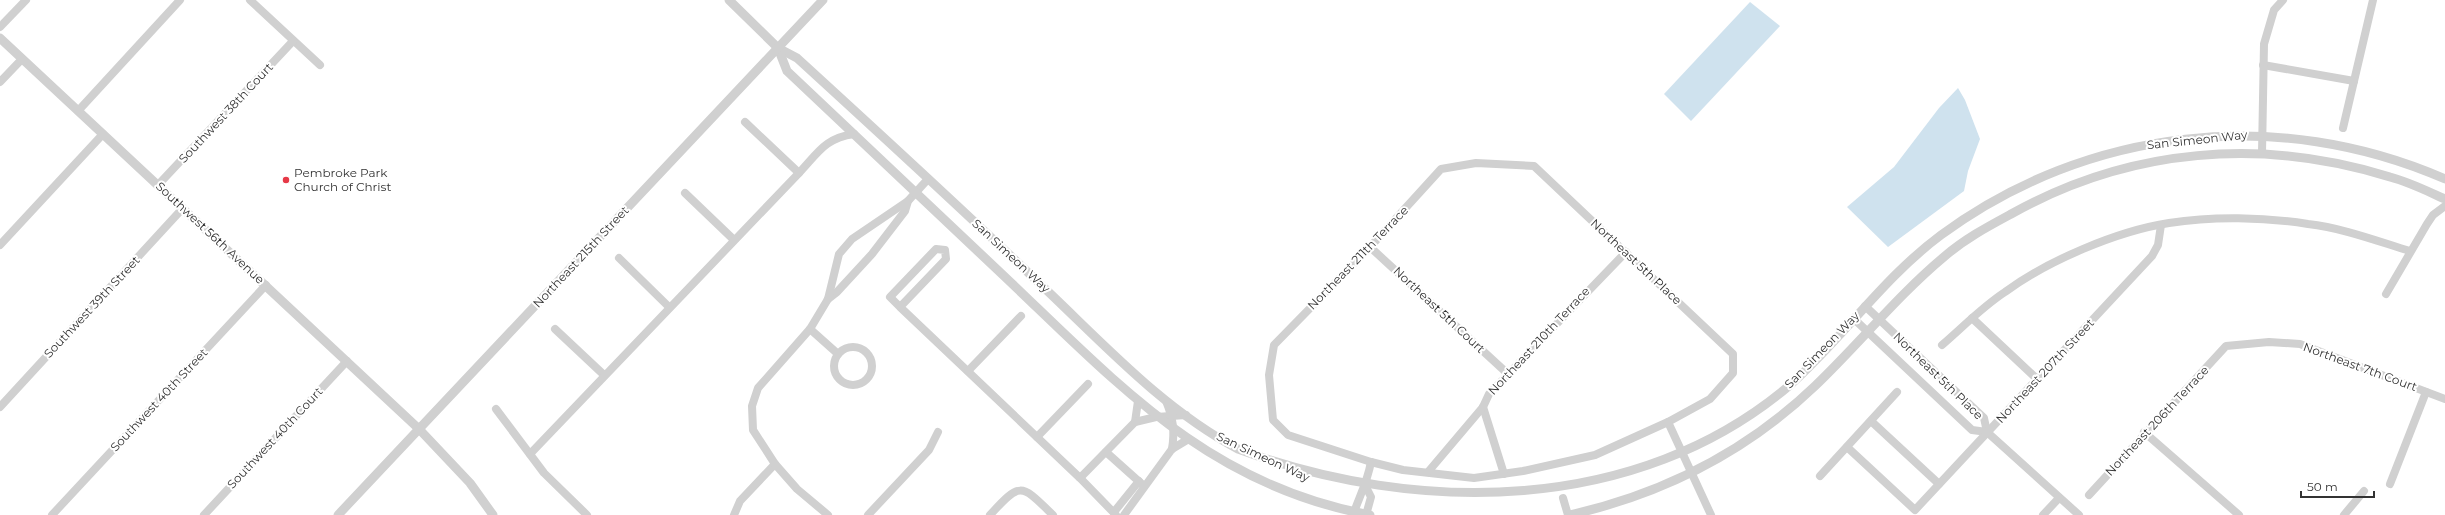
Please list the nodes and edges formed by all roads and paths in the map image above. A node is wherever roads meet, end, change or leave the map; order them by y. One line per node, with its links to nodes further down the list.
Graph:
1 (26, 0): 8 (street)
2 (180, 0): 17 (street)
3 (250, 0): 10 (street)
4 (728, 0): 11 (street)
5 (823, 0): 11 (street, Northeast 215th Street)
6 (2283, 0): 14 (street)
7 (2373, 0): 15 (street)
8 (0, 27)
9 (0, 38): 12 (street, Southwest 56th Avenue)
10 (293, 41): 13 (street); 28 (street, Southwest 38th Court)
11 (778, 48): 21 (street, San Simeon Way); 26 (street, San Simeon Way); 79 (street, Northeast 215th Street)
12 (22, 59): 16 (street); 17 (street, Southwest 56th Avenue)
13 (320, 65)
14 (2263, 65): 15 (street); 22 (street)
15 (2354, 81): 19 (street)
16 (0, 82)
17 (78, 111): 20 (street, Southwest 56th Avenue)
18 (745, 122): 25 (street)
19 (2343, 128)
20 (103, 134): 28 (street, Southwest 56th Avenue); 37 (street)
21 (854, 134): 25 (street); 29 (street, San Simeon Way)
22 (2262, 135): 23 (street); 27 (street, San Simeon Way); 45 (street, San Simeon Way)
23 (2262, 153): 31 (street, San Simeon Way); 51 (street, San Simeon Way)
24 (1440, 169): 38 (street, Northeast 211th Terrace); 40 (street, Northeast 5th Place)
25 (799, 173): 36 (street)
26 (928, 179): 29 (street); 69 (street, San Simeon Way)
27 (2445, 179)
28 (158, 185): 34 (street, Southwest 56th Avenue)
29 (915, 192): 32 (street); 68 (street, San Simeon Way)
30 (685, 193): 36 (street)
31 (2445, 199)
32 (908, 201): 44 (street); 44 (street)
33 (2445, 206): 39 (street)
34 (183, 208): 42 (street, Southwest 56th Avenue); 70 (street, Southwest 39th Street)
35 (2162, 225): 39 (street); 50 (street); 63 (street, Northeast 207th Street)
36 (733, 239): 46 (street)
37 (0, 245)
38 (1370, 247): 55 (street, Northeast 211th Terrace); 61 (street, Northeast 5th Court)
39 (2410, 251): 43 (street)
40 (1626, 252): 61 (street, Northeast 210th Terrace); 78 (street, Northeast 5th Place)
41 (619, 258): 46 (street)
42 (266, 285): 59 (street, Southwest 56th Avenue); 112 (street, Southwest 40th Street)
43 (2386, 294)
44 (828, 299): 53 (street)
45 (1865, 306): 49 (street, San Simeon Way); 51 (street, Northeast 5th Place)
46 (669, 307): 62 (street)
47 (900, 307): 47 (street); 60 (street)
48 (1022, 316): 60 (street)
49 (1853, 318): 54 (street, Northeast 5th Place); 90 (street, San Simeon Way)
50 (1972, 318): 56 (street); 63 (street)
51 (1879, 319): 54 (street, San Simeon Way); 82 (street, Northeast 5th Place)
52 (555, 329): 62 (street)
53 (810, 329): 58 (street); 92 (street)
54 (1867, 331): 82 (street, Northeast 5th Place); 94 (street, San Simeon Way)
55 (1274, 345): 91 (street, Northeast 5th Place)
56 (1942, 345)
57 (2226, 346): 66 (street, Northeast 7th Court); 83 (street, Northeast 206th Terrace)
58 (838, 354): 58 (street)
59 (347, 361): 79 (street, Southwest 56th Avenue); 113 (street, Southwest 40th Court)
60 (968, 371): 84 (street)
61 (1508, 374): 71 (street, Northeast 210th Terrace)
62 (604, 375): 89 (street)
63 (2037, 379): 82 (street, Northeast 207th Street)
64 (1088, 384): 84 (street)
65 (1897, 392): 76 (street)
66 (2426, 392): 67 (street, Northeast 7th Court); 101 (street)
67 (2445, 399)
68 (1138, 401): 75 (street, San Simeon Way); 77 (street)
69 (1166, 401): 73 (street, San Simeon Way); 74 (street)
70 (0, 407)
71 (1483, 407): 93 (street, Northeast 210th Terrace); 95 (street)
72 (496, 409): 89 (street)
73 (1186, 415): 74 (street); 99 (street, San Simeon Way)
74 (1172, 416): 75 (street); 80 (street)
75 (1156, 417): 77 (street); 80 (street, San Simeon Way)
76 (1871, 421): 86 (street); 100 (street)
77 (1134, 422): 88 (street)
78 (1668, 422): 90 (street); 95 (street, Northeast 5th Place)
79 (419, 429): 114 (street, Northeast 215th Street); 115 (street, Southwest 56th Avenue)
80 (1175, 431): 85 (street, San Simeon Way); 87 (street)
81 (938, 432): 119 (street)
82 (1987, 432): 100 (street, Northeast 207th Street); 109 (street, Northeast 5th Place)
83 (2144, 432): 106 (street, Northeast 206th Terrace); 128 (street)
84 (1037, 437): 97 (street)
85 (1188, 440): 87 (street); 111 (street, San Simeon Way)
86 (1847, 447): 96 (street); 100 (street, Northeast 207th Street)
87 (1172, 450): 98 (street)
88 (1106, 452): 97 (street); 98 (street)
89 (530, 454): 116 (street)
90 (1685, 456): 94 (street); 103 (street, San Simeon Way)
91 (1371, 462): 93 (street, Northeast 5th Place); 102 (street)
92 (775, 464): 117 (street); 118 (street)
93 (1428, 472): 95 (street, Northeast 5th Place)
94 (1693, 473): 124 (street, San Simeon Way); 125 (street)
95 (1504, 474)
96 (1820, 476)
97 (1080, 478): 110 (street)
98 (1142, 484): 110 (street); 122 (street)
99 (1322, 484)
100 (1939, 484)
101 (2390, 484)
102 (1366, 487): 105 (street); 107 (street)
103 (1590, 490)
104 (2364, 491): 129 (street)
105 (1356, 494): 107 (street); 111 (street)
106 (2089, 495)
107 (1375, 497): 123 (street)
108 (1563, 498): 124 (street)
109 (2059, 498): 126 (street); 127 (street, Northeast 5th Place)
110 (1115, 514)
111 (1354, 514): 123 (street, San Simeon Way)
112 (52, 515)
113 (204, 515)
114 (338, 515)
115 (493, 515)
116 (587, 515)
117 (734, 515)
118 (828, 515)
119 (868, 515)
120 (990, 515): 121 (street)
121 (1053, 515)
122 (1124, 515)
123 (1368, 515)
124 (1569, 515)
125 (1711, 515)
126 (2043, 515)
127 (2079, 515)
128 (2239, 515)
129 (2344, 515)

